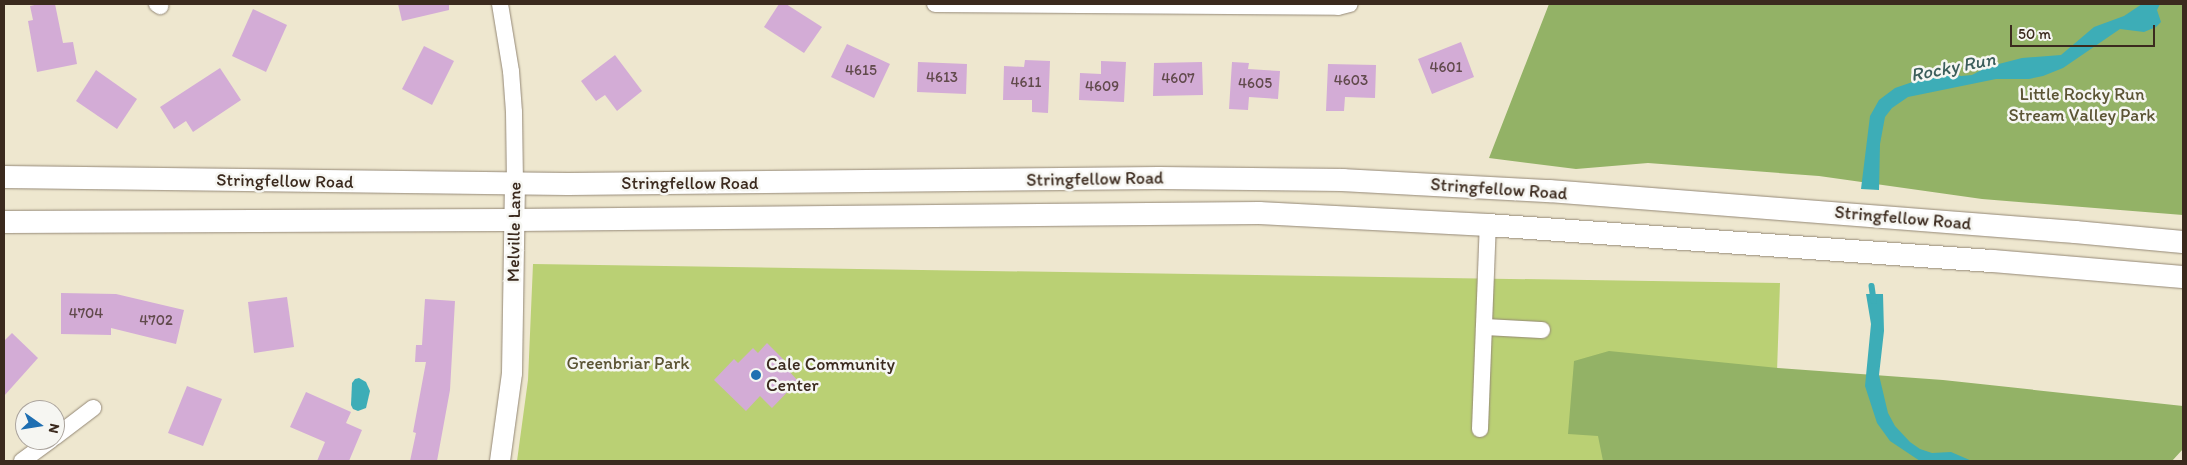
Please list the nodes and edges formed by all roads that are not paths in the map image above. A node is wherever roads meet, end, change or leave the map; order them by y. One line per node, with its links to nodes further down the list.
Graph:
1 (500, 4): 6 (street, Melville Lane)
2 (936, 4): 4 (street)
3 (1350, 4): 4 (street)
4 (1162, 5)
5 (4, 177): 6 (main road, Stringfellow Road)
6 (515, 183): 7 (street, Melville Lane); 10 (main road, Stringfellow Road)
7 (515, 220): 8 (main road, Stringfellow Road); 9 (main road, Stringfellow Road); 19 (street, Melville Lane)
8 (4, 222)
9 (1488, 224): 11 (main road, Stringfellow Road); 12 (street)
10 (2183, 242)
11 (2183, 277)
12 (1484, 327): 13 (street); 16 (street)
13 (1542, 330)
14 (93, 408): 15 (street)
15 (65, 429)
16 (1480, 429)
17 (37, 450): 18 (street)
18 (22, 461)
19 (500, 461)

